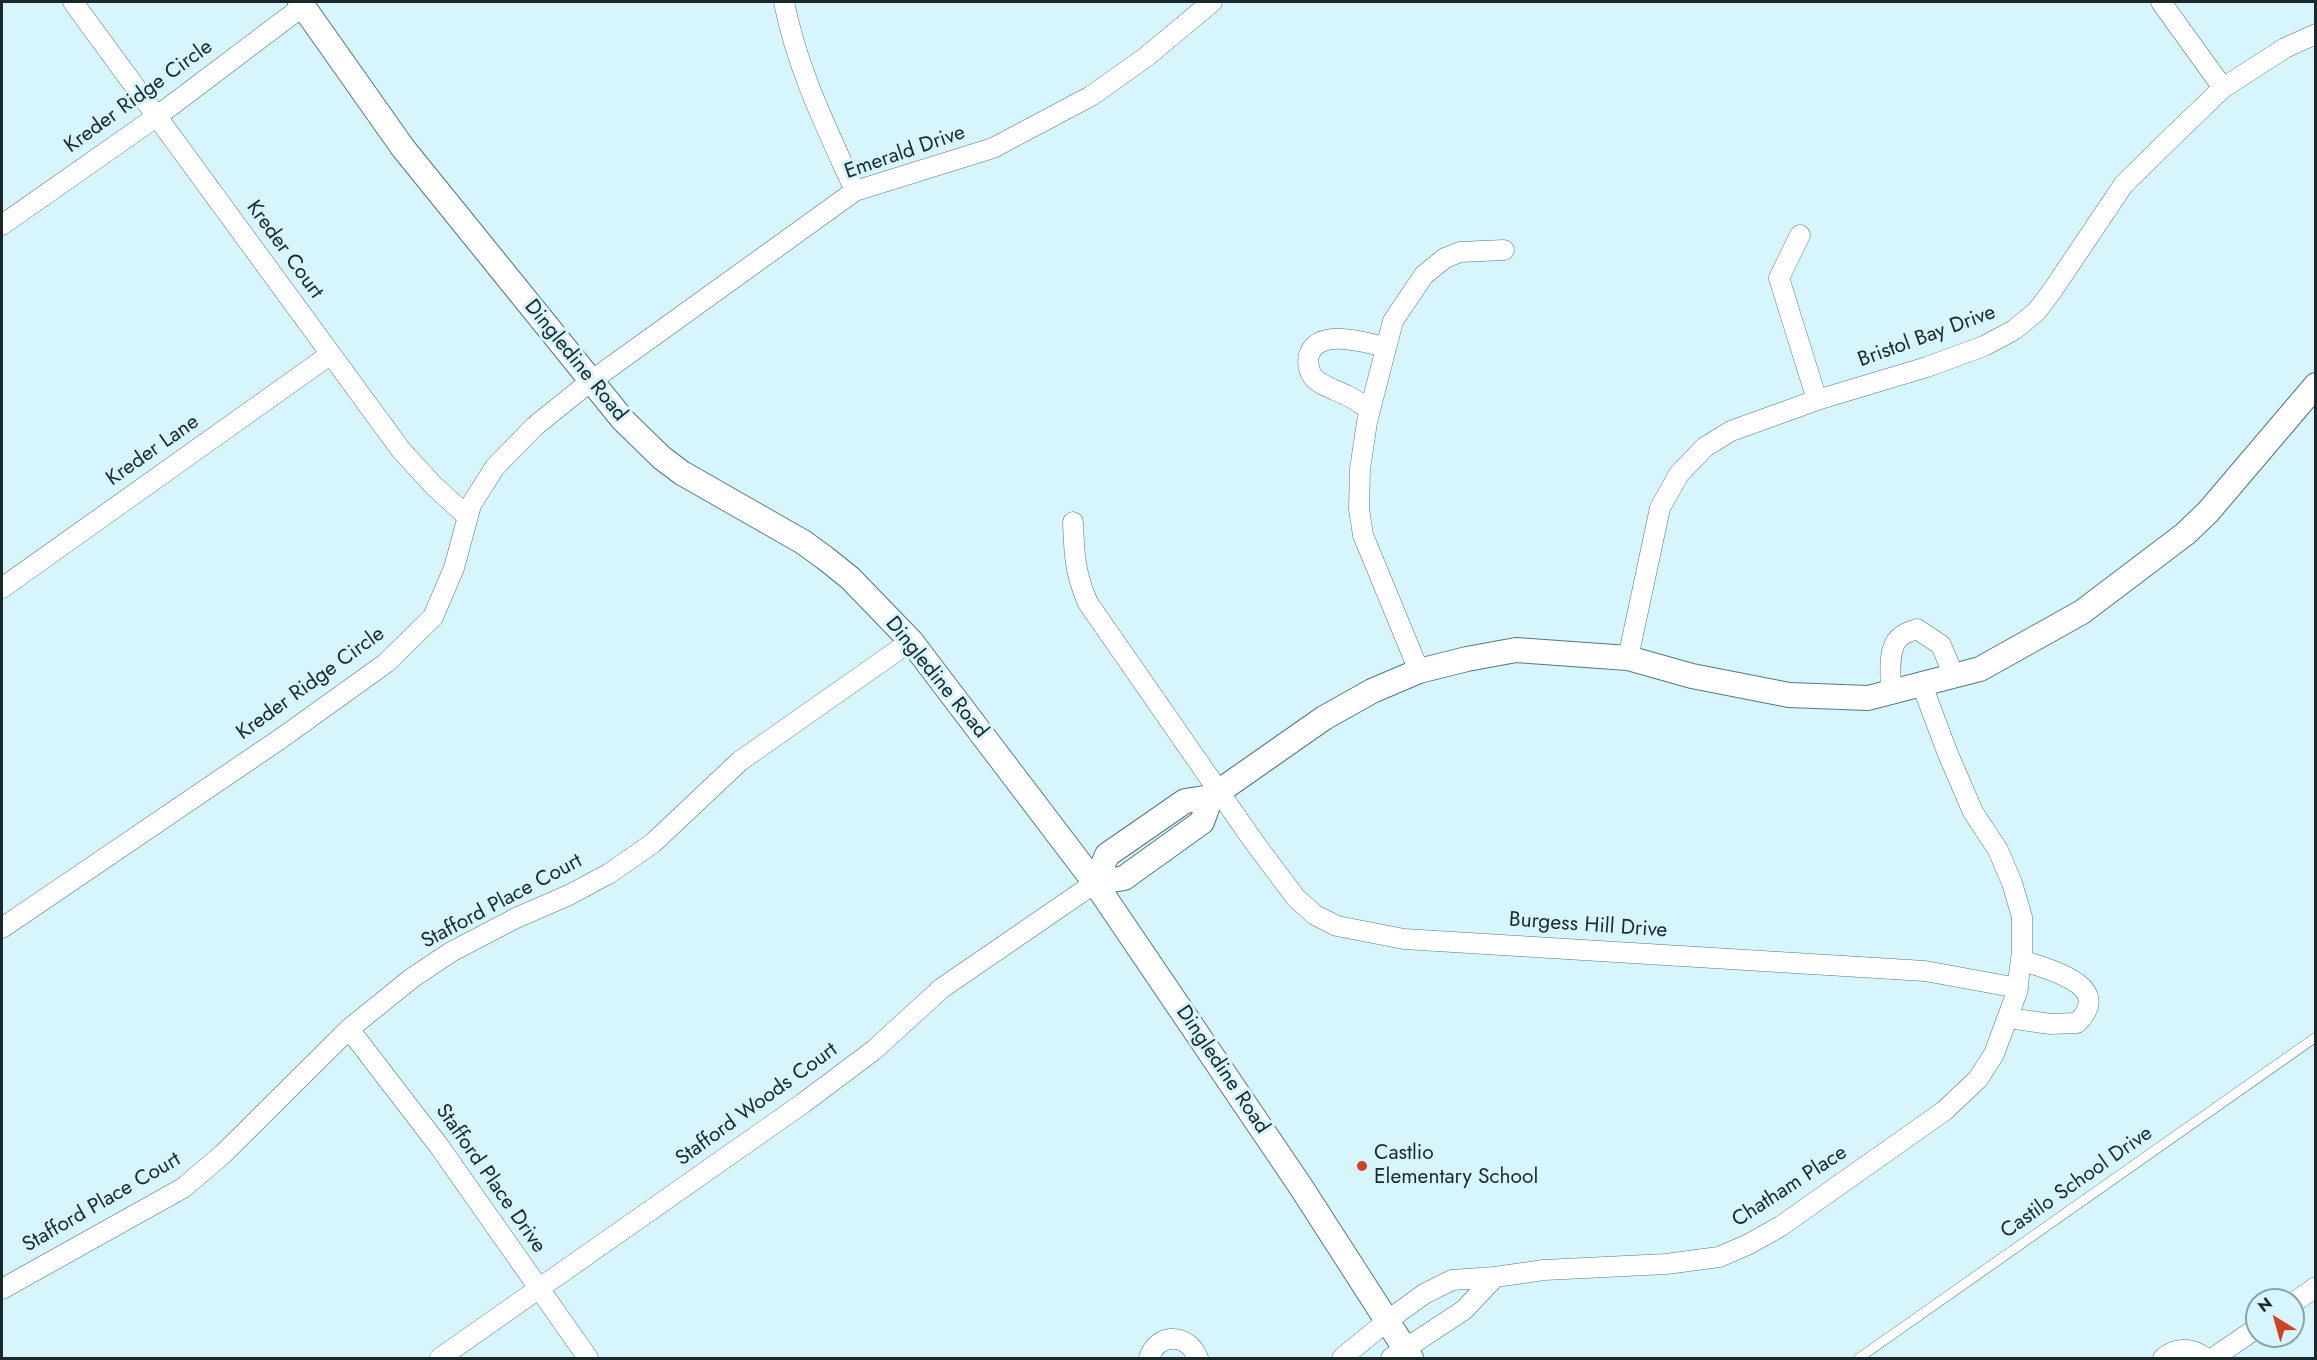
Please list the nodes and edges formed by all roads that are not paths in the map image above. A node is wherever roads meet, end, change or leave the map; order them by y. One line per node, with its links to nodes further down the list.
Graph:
1 (73, 2): 8 (street, Kreder Court)
2 (784, 2): 9 (street)
3 (1212, 2): 9 (street, Emerald Drive)
4 (2161, 2): 7 (street)
5 (301, 4): 8 (street, Kreder Ridge Circle); 15 (street, Dingledine Road)
6 (2316, 34): 7 (street, Bristol Bay Drive)
7 (2223, 88): 17 (street, Bristol Bay Drive)
8 (156, 117): 10 (street, Kreder Ridge Circle); 14 (street, Kreder Court)
9 (855, 191): 15 (street, Emerald Drive)
10 (2, 225)
11 (1800, 236): 17 (street)
12 (1504, 250): 13 (street)
13 (1386, 347): 18 (street); 18 (street)
14 (331, 354): 19 (street, Kreder Court); 21 (street, Kreder Lane)
15 (591, 381): 19 (street, Kreder Ridge Circle); 22 (street, Dingledine Road)
16 (2316, 385): 25 (street)
17 (1817, 400): 23 (street, Bristol Bay Drive)
18 (1370, 410): 24 (street)
19 (468, 517): 30 (street, Kreder Ridge Circle)
20 (1073, 522): 28 (street, Burgess Hill Drive)
21 (2, 588)
22 (911, 641): 29 (street, Dingledine Road); 34 (street, Stafford Place Court)
23 (1628, 658): 24 (street); 27 (street)
24 (1419, 671): 28 (street)
25 (1954, 676): 26 (street); 27 (street)
26 (1922, 685): 27 (street); 31 (street, Chatham Place)
27 (1891, 694)
28 (1215, 794): 29 (street); 32 (street, Burgess Hill Drive)
29 (1095, 883): 38 (street, Stafford Woods Court); 39 (street, Dingledine Road)
30 (2, 928)
31 (2021, 960): 32 (street, Chatham Place); 33 (street)
32 (2018, 988): 33 (street, Chatham Place)
33 (2009, 1018): 36 (street, Chatham Place)
34 (349, 1029): 37 (street, Stafford Place Court); 38 (street, Stafford Place Drive)
35 (2316, 1037): 47 (lane, Castilo School Drive)
36 (1495, 1277): 39 (street, Chatham Place); 41 (street)
37 (2, 1289)
38 (540, 1291): 42 (street, Stafford Woods Court); 43 (street, Stafford Place Drive)
39 (1387, 1320): 41 (street, Dingledine Road); 46 (street, Chatham Place)
40 (2245, 1336): 50 (street)
41 (1402, 1356)
42 (440, 1359)
43 (588, 1359)
44 (1149, 1359): 45 (street)
45 (1198, 1359)
46 (1342, 1359)
47 (1859, 1359)
48 (2163, 1359): 49 (street)
49 (2205, 1359)
50 (2213, 1359)

